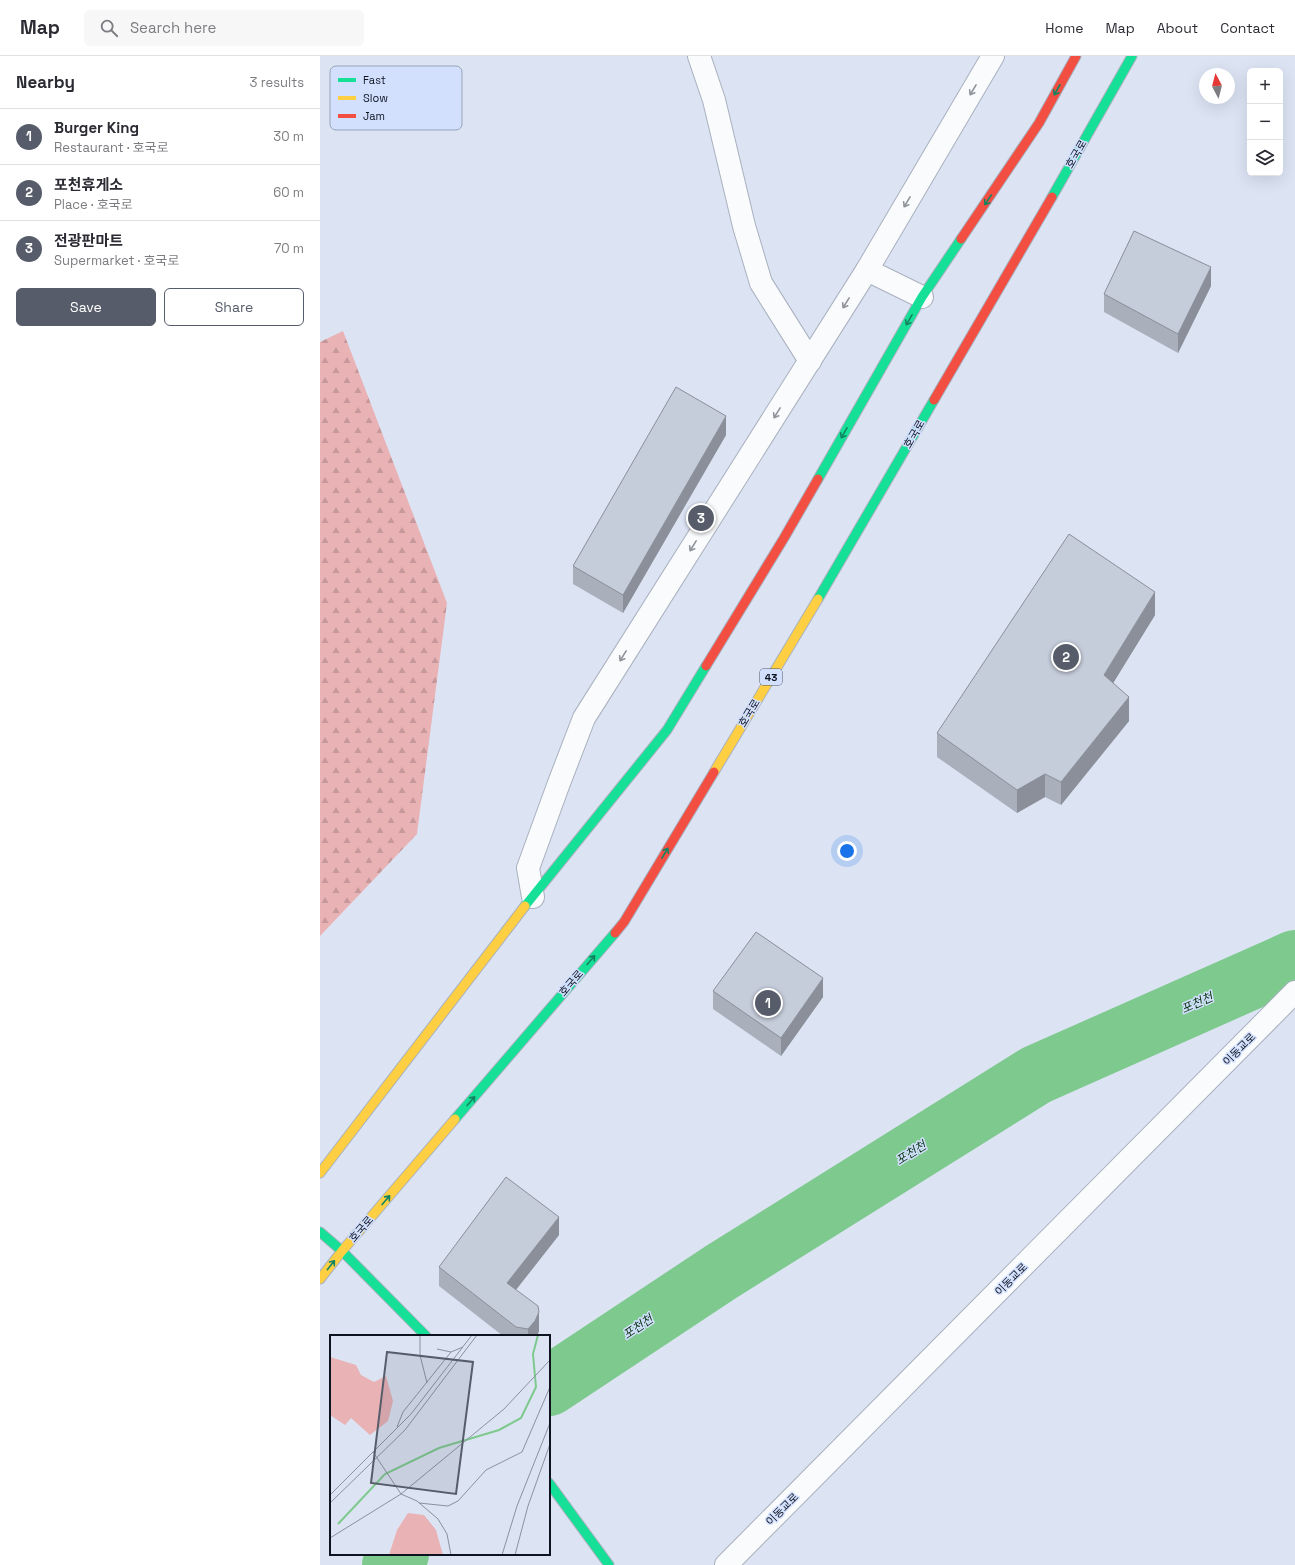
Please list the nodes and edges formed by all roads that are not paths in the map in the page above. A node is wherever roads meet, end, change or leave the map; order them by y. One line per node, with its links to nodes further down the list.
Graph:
1 (699, 56): 7 (street)
2 (993, 56): 5 (street, one-way to 5)
3 (1076, 56): 6 (main road, one-way to 6)
4 (1132, 56): 12 (main road, 호국로 / 43, one-way to 4)
5 (867, 270): 6 (street); 7 (street, one-way to 7)
6 (922, 297): 8 (main road, one-way to 8)
7 (810, 361): 8 (street, one-way to 8)
8 (533, 897): 10 (main road)
9 (1295, 992): 17 (street, 이동교로)
10 (320, 1173)
11 (320, 1232): 12 (main road)
12 (342, 1251): 13 (main road, 호국로 / 43, one-way to 12); 14 (main road)
13 (320, 1279)
14 (425, 1335)
15 (550, 1484): 16 (main road)
16 (609, 1565)
17 (726, 1565)

